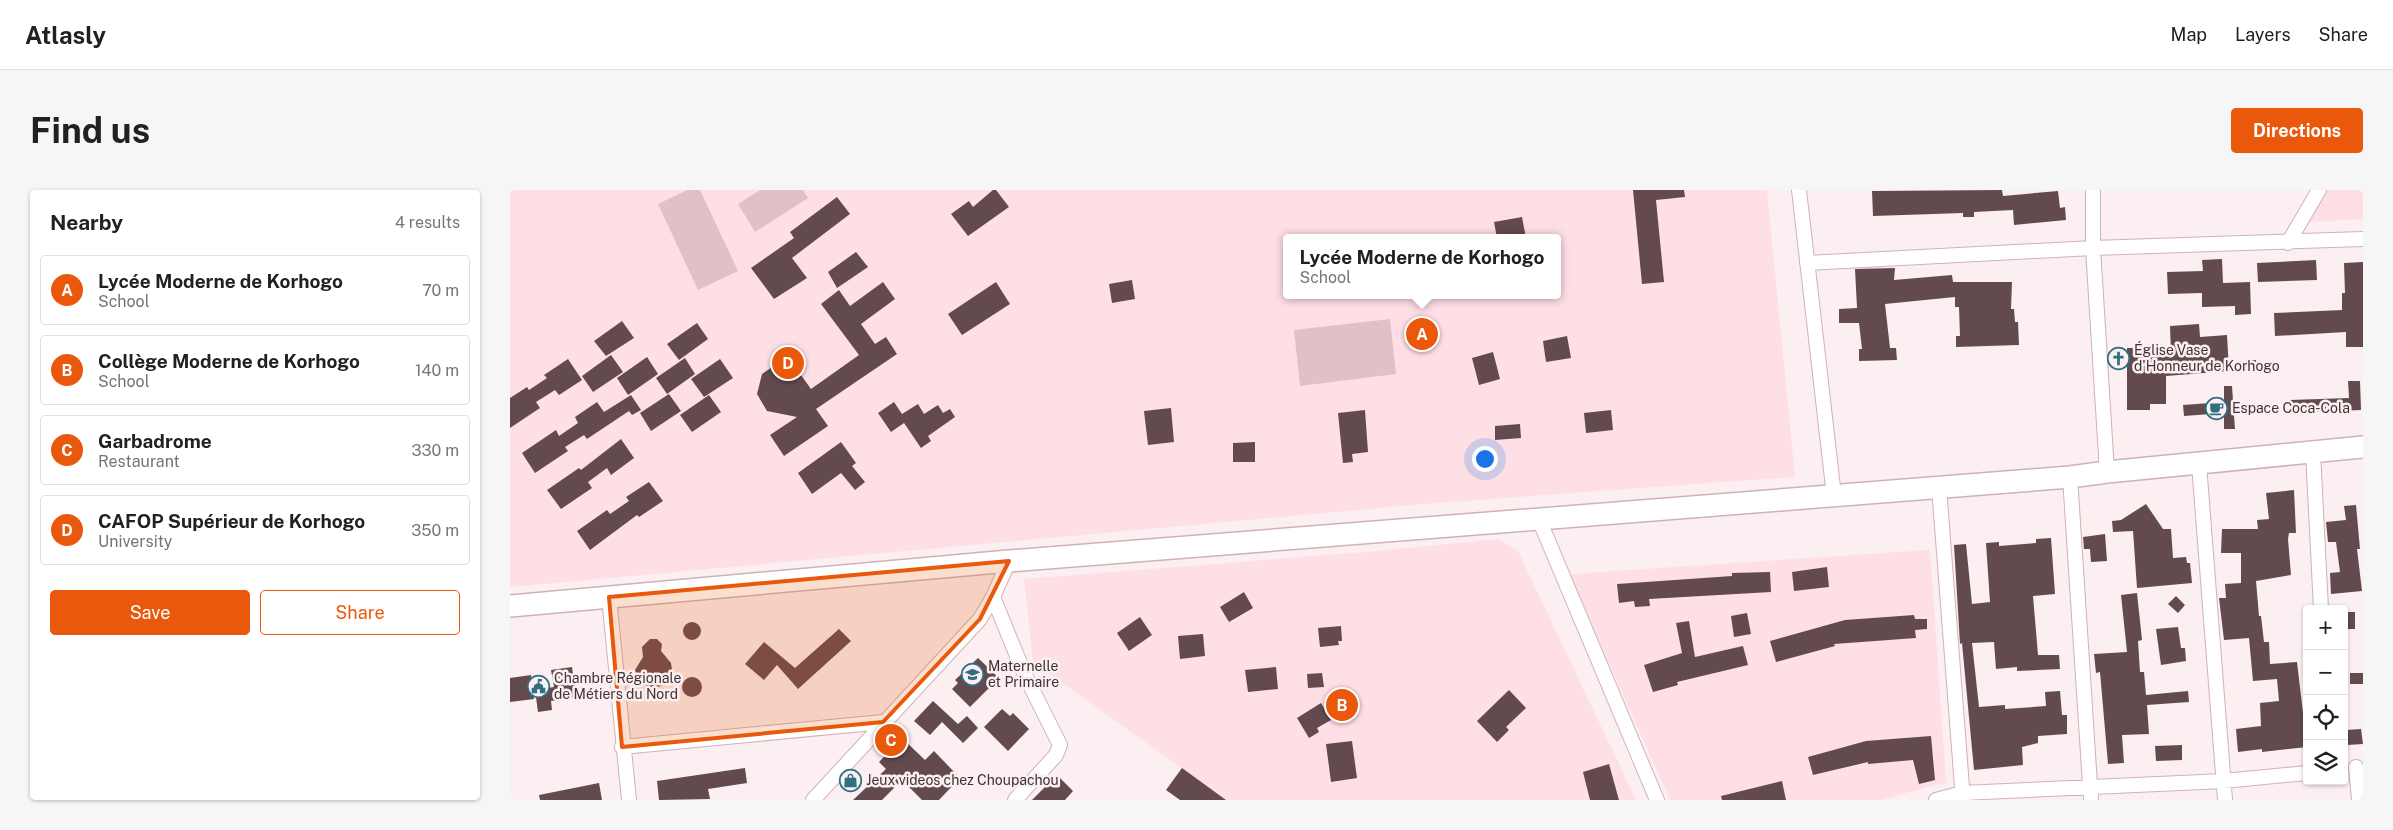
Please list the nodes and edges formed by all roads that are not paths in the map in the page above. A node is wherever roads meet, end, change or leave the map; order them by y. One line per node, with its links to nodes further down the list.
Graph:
1 (1799, 190): 7 (street)
2 (2092, 190): 6 (street)
3 (2319, 190): 5 (street)
4 (2363, 239): 5 (street)
5 (2288, 242): 6 (street)
6 (2093, 248): 7 (street); 11 (street)
7 (1807, 263): 14 (street)
8 (2363, 447): 9 (main road)
9 (2313, 452): 10 (main road); 19 (street)
10 (2199, 464): 11 (main road); 25 (street)
11 (2107, 472): 12 (main road)
12 (2070, 477): 13 (main road); 26 (street)
13 (1939, 487): 14 (main road); 27 (street)
14 (1834, 496): 15 (main road)
15 (1538, 517): 16 (main road); 31 (street)
16 (1009, 560): 17 (main road); 18 (street)
17 (609, 597): 20 (main road); 22 (street)
18 (993, 597): 21 (street); 30 (street)
19 (2321, 605)
20 (510, 606)
21 (884, 722): 22 (street); 29 (street)
22 (622, 747): 28 (street)
23 (2355, 768): 34 (street)
24 (2303, 772): 25 (street)
25 (2224, 781): 26 (street); 33 (street)
26 (2091, 794): 27 (street)
27 (1962, 796): 32 (street)
28 (629, 800)
29 (813, 800)
30 (1015, 800)
31 (1657, 800)
32 (1936, 800)
33 (2225, 800)
34 (2358, 800)

